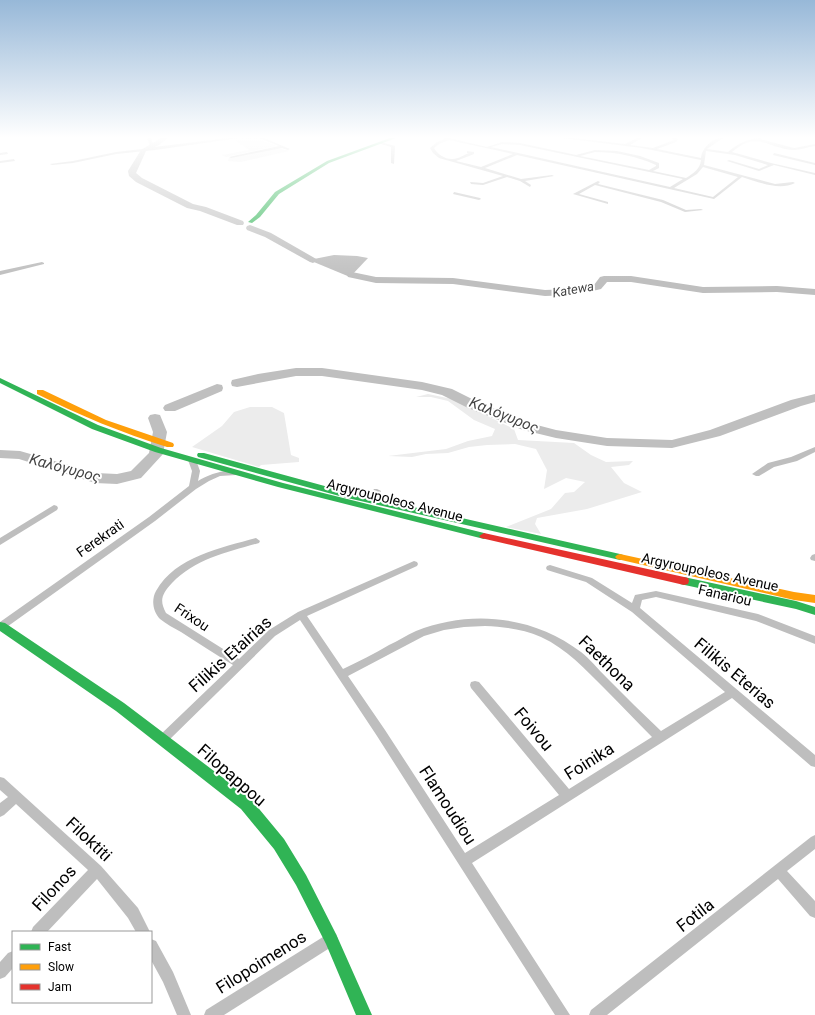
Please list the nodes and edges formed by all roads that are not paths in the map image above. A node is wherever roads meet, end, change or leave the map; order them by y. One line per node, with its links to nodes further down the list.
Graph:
1 (290, 185): 12 (main road)
2 (591, 185): 10 (street)
3 (600, 185): 11 (street)
4 (658, 185): 7 (street)
5 (675, 185): 7 (street)
6 (730, 185): 7 (street)
7 (670, 188)
8 (454, 192): 9 (street)
9 (479, 199)
10 (607, 203)
11 (701, 210)
12 (250, 222)
13 (42, 263): 14 (street)
14 (0, 274)
15 (0, 371): 17 (main road, Argyroupoleos Avenue)
16 (0, 380): 17 (main road, Argyroupoleos Avenue)
17 (128, 436): 19 (main road, Argyroupoleos Avenue)
18 (815, 449): 21 (street)
19 (192, 456): 20 (main road, Argyroupoleos Avenue); 22 (street); 24 (main road, Argyroupoleos Avenue)
20 (236, 473): 22 (street, Ferekrati); 31 (main road, Argyroupoleos Avenue)
21 (756, 474)
22 (192, 488): 35 (street, Ferekrati)
23 (377, 491): 24 (street)
24 (371, 500): 31 (main road, Argyroupoleos Avenue)
25 (54, 508): 26 (street)
26 (2, 539)
27 (256, 541): 37 (street, Frixou)
28 (414, 564): 34 (street, Filikis Etairias)
29 (550, 568): 32 (street)
30 (815, 599): 31 (main road)
31 (795, 601): 33 (main road)
32 (635, 609): 36 (street, Fanariou); 40 (street, Filikis Eterias)
33 (815, 611)
34 (302, 615): 37 (street, Filikis Etairias); 38 (street, Flamoudiou)
35 (1, 627): 41 (main road, Filopappou)
36 (815, 640)
37 (239, 664): 41 (street, Filikis Etairias)
38 (343, 674): 42 (street, Faethona); 49 (street, Flamoudiou)
39 (475, 685): 45 (street, Foivou)
40 (733, 692): 42 (street, Foinika); 43 (street, Filikis Eterias)
41 (164, 738): 55 (main road, Filopappou)
42 (660, 738): 45 (street, Foinika)
43 (815, 762)
44 (0, 782): 46 (street, Filoktiti)
45 (567, 795): 49 (street, Foinika)
46 (16, 796): 47 (street); 50 (street, Filoktiti)
47 (0, 811)
48 (815, 842): 51 (street, Fotila)
49 (464, 861): 62 (street, Flamoudiou)
50 (97, 870): 53 (street, Filonos); 54 (street, Filoktiti)
51 (779, 871): 52 (street); 63 (street, Fotila)
52 (815, 911)
53 (39, 931)
54 (142, 931)
55 (331, 939): 60 (street, Filopoimenos); 61 (main road, Filopappou)
56 (152, 948): 59 (street)
57 (12, 959): 58 (street)
58 (0, 972)
59 (184, 1015)
60 (211, 1015)
61 (364, 1015)
62 (563, 1015)
63 (596, 1015)

